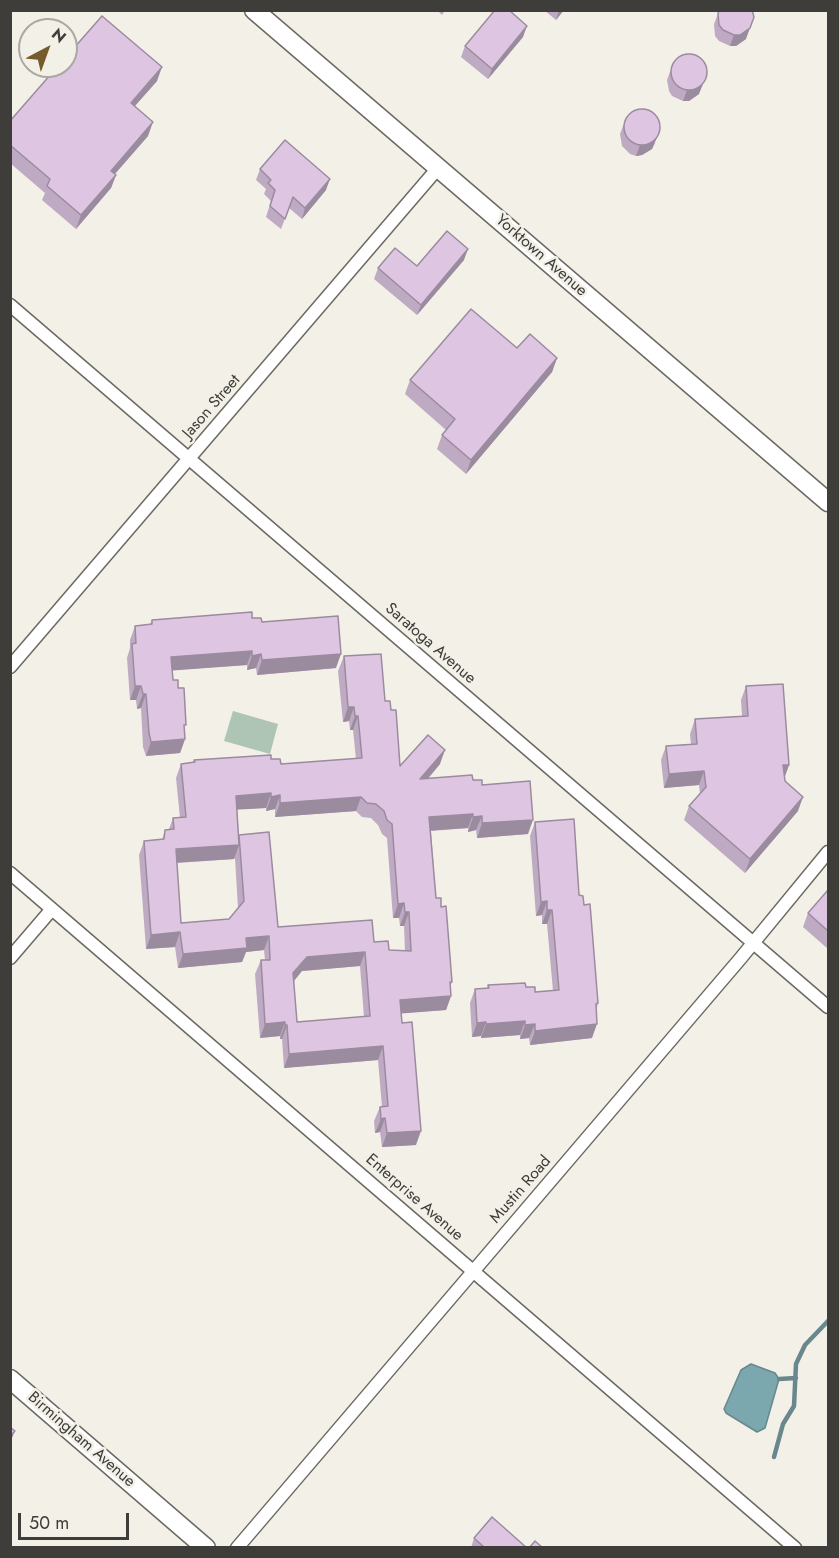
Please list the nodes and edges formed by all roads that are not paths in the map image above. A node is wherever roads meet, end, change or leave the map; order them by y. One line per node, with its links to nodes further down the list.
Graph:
1 (254, 10): 2 (main road, Yorktown Avenue)
2 (438, 168): 4 (street, Jason Street); 5 (main road, Yorktown Avenue)
3 (10, 305): 4 (street, Saratoga Avenue)
4 (189, 458): 6 (street, Jason Street); 10 (street, Saratoga Avenue)
5 (828, 502)
6 (10, 667)
7 (828, 852): 10 (street, Mustin Road)
8 (10, 873): 9 (street, Enterprise Avenue)
9 (52, 909): 11 (street); 13 (street, Enterprise Avenue)
10 (753, 943): 12 (street, Saratoga Avenue); 13 (street, Mustin Road)
11 (10, 958)
12 (828, 1007)
13 (474, 1271): 16 (street, Mustin Road); 17 (street, Enterprise Avenue)
14 (10, 1380): 15 (main road, Birmingham Avenue)
15 (206, 1548)
16 (237, 1548)
17 (795, 1548)

